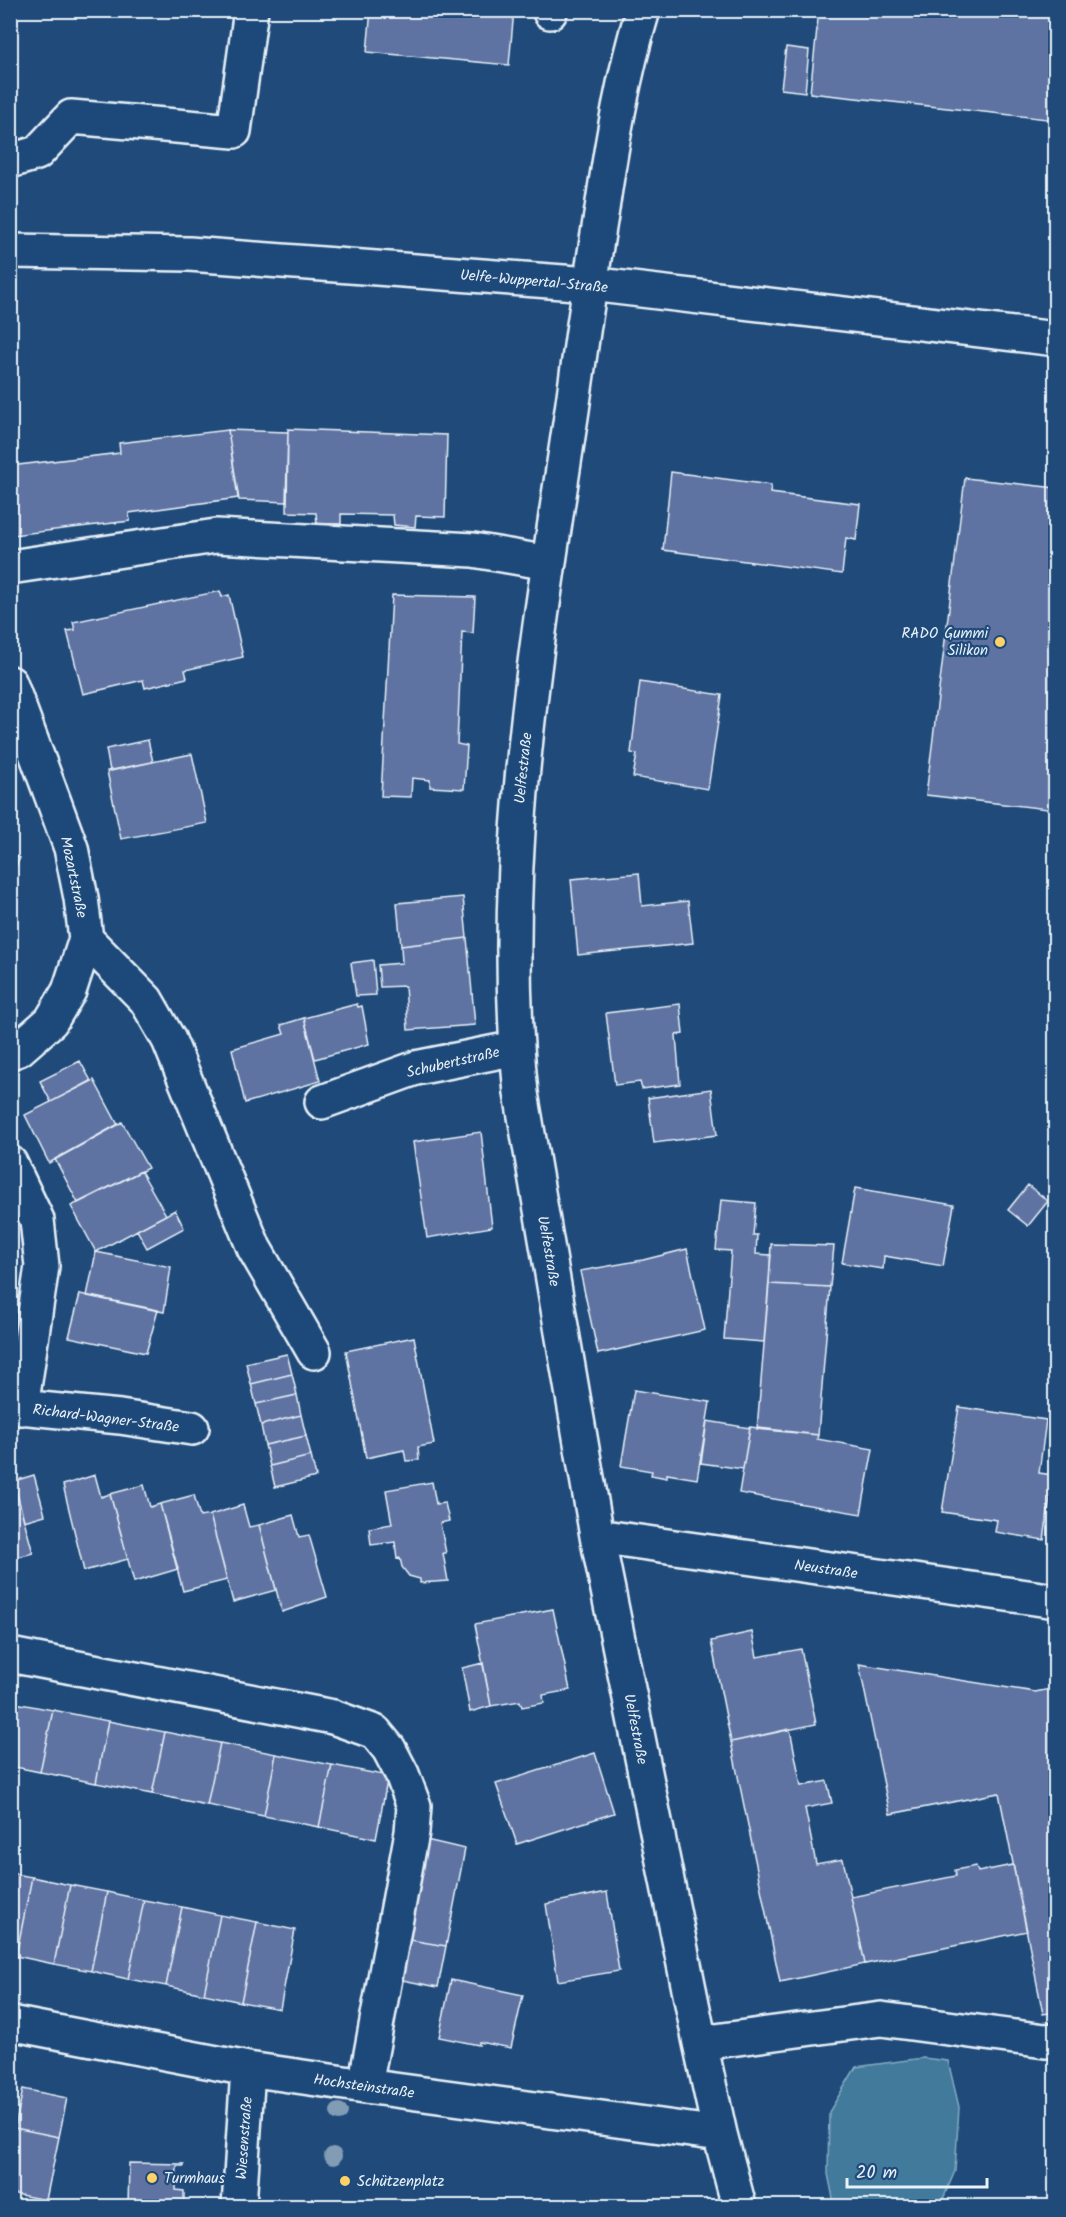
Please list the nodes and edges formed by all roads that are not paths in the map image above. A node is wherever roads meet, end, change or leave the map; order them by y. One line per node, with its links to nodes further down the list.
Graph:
1 (250, 10): 3 (street)
2 (643, 10): 5 (street, Uelfestraße)
3 (10, 161)
4 (10, 251): 5 (street, Uelfe-Wuppertal-Straße)
5 (590, 284): 6 (street, Uelfe-Wuppertal-Straße); 7 (street, Uelfestraße)
6 (1056, 339)
7 (549, 563): 8 (street); 11 (street, Uelfestraße)
8 (10, 567)
9 (10, 683): 10 (street, Mozartstraße)
10 (86, 939): 12 (street, Mozartstraße); 15 (street)
11 (516, 1048): 13 (street, Schubertstraße); 18 (street, Uelfestraße)
12 (10, 1052)
13 (322, 1102)
14 (10, 1163): 16 (street, Richard-Wagner-Straße)
15 (314, 1352)
16 (16, 1407): 17 (street, Richard-Wagner-Straße)
17 (192, 1428)
18 (597, 1536): 19 (street, Neustraße); 23 (street, Uelfestraße)
19 (1056, 1601)
20 (10, 1655): 25 (street)
21 (10, 2023): 24 (street, Hochsteinstraße)
22 (1056, 2040): 23 (street)
23 (700, 2043): 26 (street, Uelfestraße)
24 (248, 2069): 25 (street, Hochsteinstraße); 27 (street, Wiesenstraße)
25 (365, 2086): 26 (street, Hochsteinstraße)
26 (720, 2134): 28 (street, Uelfestraße)
27 (239, 2206)
28 (739, 2206)

